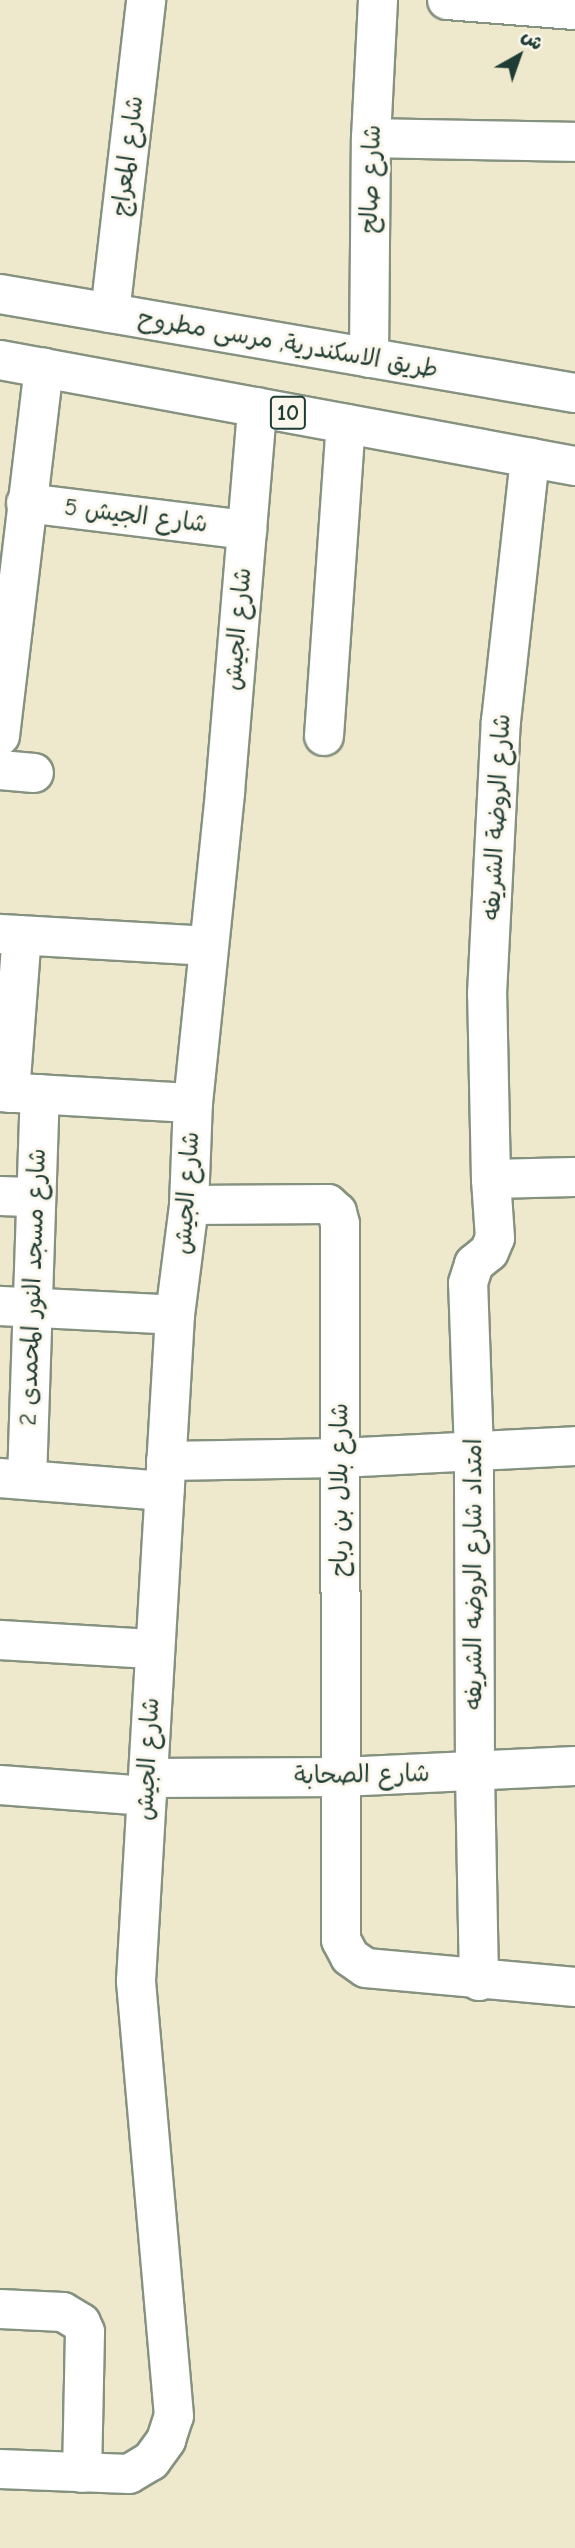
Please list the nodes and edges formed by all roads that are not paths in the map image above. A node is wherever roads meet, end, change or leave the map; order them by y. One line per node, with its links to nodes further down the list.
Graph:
1 (146, 0): 8 (street, شارع المعراج)
2 (378, 0): 5 (street, شارع صالح)
3 (447, 0): 4 (street)
4 (575, 10)
5 (371, 138): 6 (street); 9 (street, شارع صالح)
6 (575, 142)
7 (0, 294): 8 (street, طريق الاسكندرية, مرسى مطروح)
8 (110, 313): 9 (street, طريق الاسكندرية, مرسى مطروح)
9 (369, 358): 12 (street, طريق الاسكندرية, مرسى مطروح)
10 (0, 360): 11 (street, 10)
11 (44, 368): 13 (street, 10); 17 (street)
12 (575, 393)
13 (257, 407): 14 (street, 10); 18 (street, شارع الجيش)
14 (346, 424): 15 (street, 10); 20 (street)
15 (530, 458): 16 (street, 10); 26 (street, شارع الروضة الشريفه)
16 (575, 466)
17 (26, 503): 18 (street, شارع الجيش 5); 19 (street)
18 (247, 530): 22 (street, شارع الجيش)
19 (0, 736)
20 (324, 736)
21 (11, 934): 22 (street); 23 (street, شارع مسجد النور المحمدى 2)
22 (208, 946): 24 (street, شارع الجيش)
23 (17, 1093): 24 (street); 27 (street, شارع مسجد النور المحمدى 2)
24 (193, 1103): 28 (street, شارع الجيش)
25 (575, 1177): 26 (street)
26 (491, 1179): 32 (street, امتداد شارع الروضه الشريفه)
27 (18, 1197): 29 (street, شارع مسجد النور المحمدى 2)
28 (189, 1205): 30 (street, شارع الجيش); 33 (street, شارع بلال بن رباح)
29 (16, 1307): 30 (street); 35 (street, شارع مسجد النور المحمدى 2)
30 (175, 1315): 34 (street, شارع الجيش)
31 (575, 1447): 32 (street)
32 (474, 1452): 33 (street); 39 (street, امتداد شارع الروضه الشريفه)
33 (340, 1458): 34 (street); 40 (street, شارع بلال بن رباح)
34 (165, 1476): 35 (street); 37 (street, شارع الجيش)
35 (14, 1479)
36 (0, 1640): 37 (street)
37 (153, 1649): 42 (street, شارع الجيش)
38 (575, 1766): 39 (street, شارع الصحابة)
39 (475, 1772): 40 (street, شارع الصحابة); 43 (street, امتداد شارع الروضه الشريفه)
40 (341, 1777): 42 (street, شارع الصحابة); 43 (street, شارع بلال بن رباح)
41 (0, 1785): 42 (street, شارع الصحابة)
42 (148, 1787): 47 (street, شارع الجيش)
43 (479, 1980): 44 (street, شارع بلال بن رباح)
44 (575, 1987)
45 (0, 2309): 47 (street)
46 (0, 2469): 47 (street, شارع الجيش)
47 (82, 2473)

